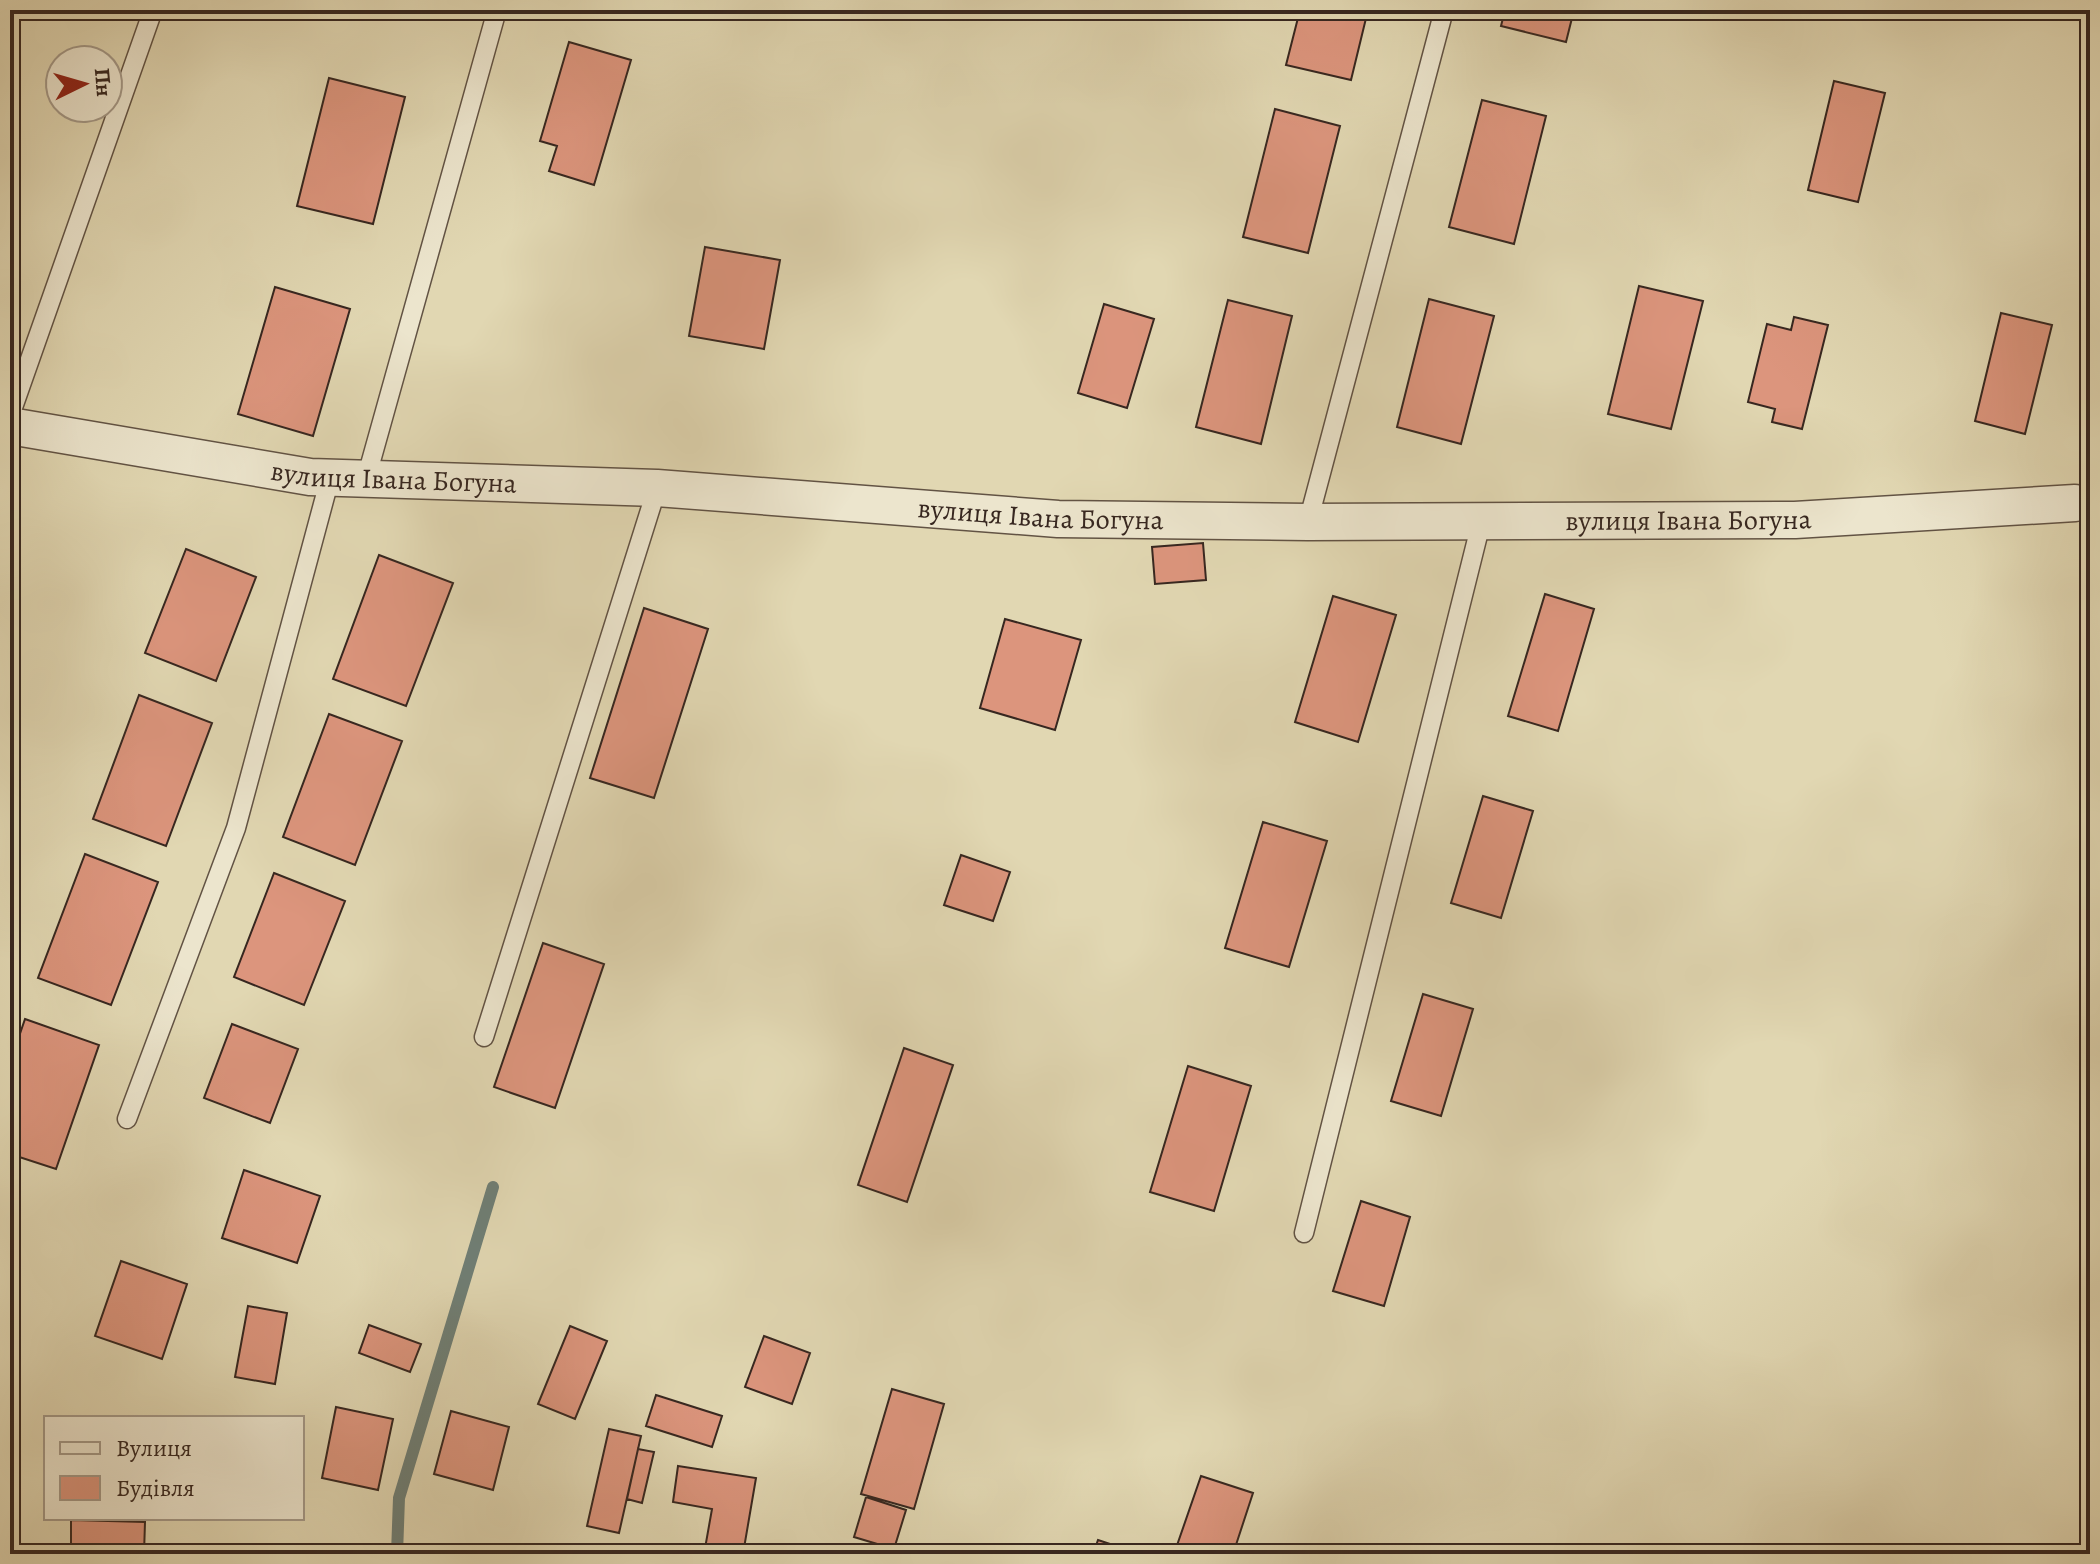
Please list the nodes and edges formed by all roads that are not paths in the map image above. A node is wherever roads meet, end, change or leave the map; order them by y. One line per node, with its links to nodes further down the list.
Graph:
1 (153, 10): 4 (lane)
2 (497, 10): 7 (lane)
3 (1444, 10): 11 (lane)
4 (10, 416)
5 (10, 426): 6 (street, вулиця Івана Богуна)
6 (330, 478): 7 (street, вулиця Івана Богуна); 13 (lane)
7 (366, 479): 8 (street, вулиця Івана Богуна)
8 (657, 488): 11 (street, вулиця Івана Богуна); 12 (lane)
9 (2075, 503): 10 (street, вулиця Івана Богуна)
10 (1482, 519): 11 (street, вулиця Івана Богуна); 14 (lane)
11 (1308, 522)
12 (484, 1037)
13 (127, 1119)
14 (1304, 1233)

